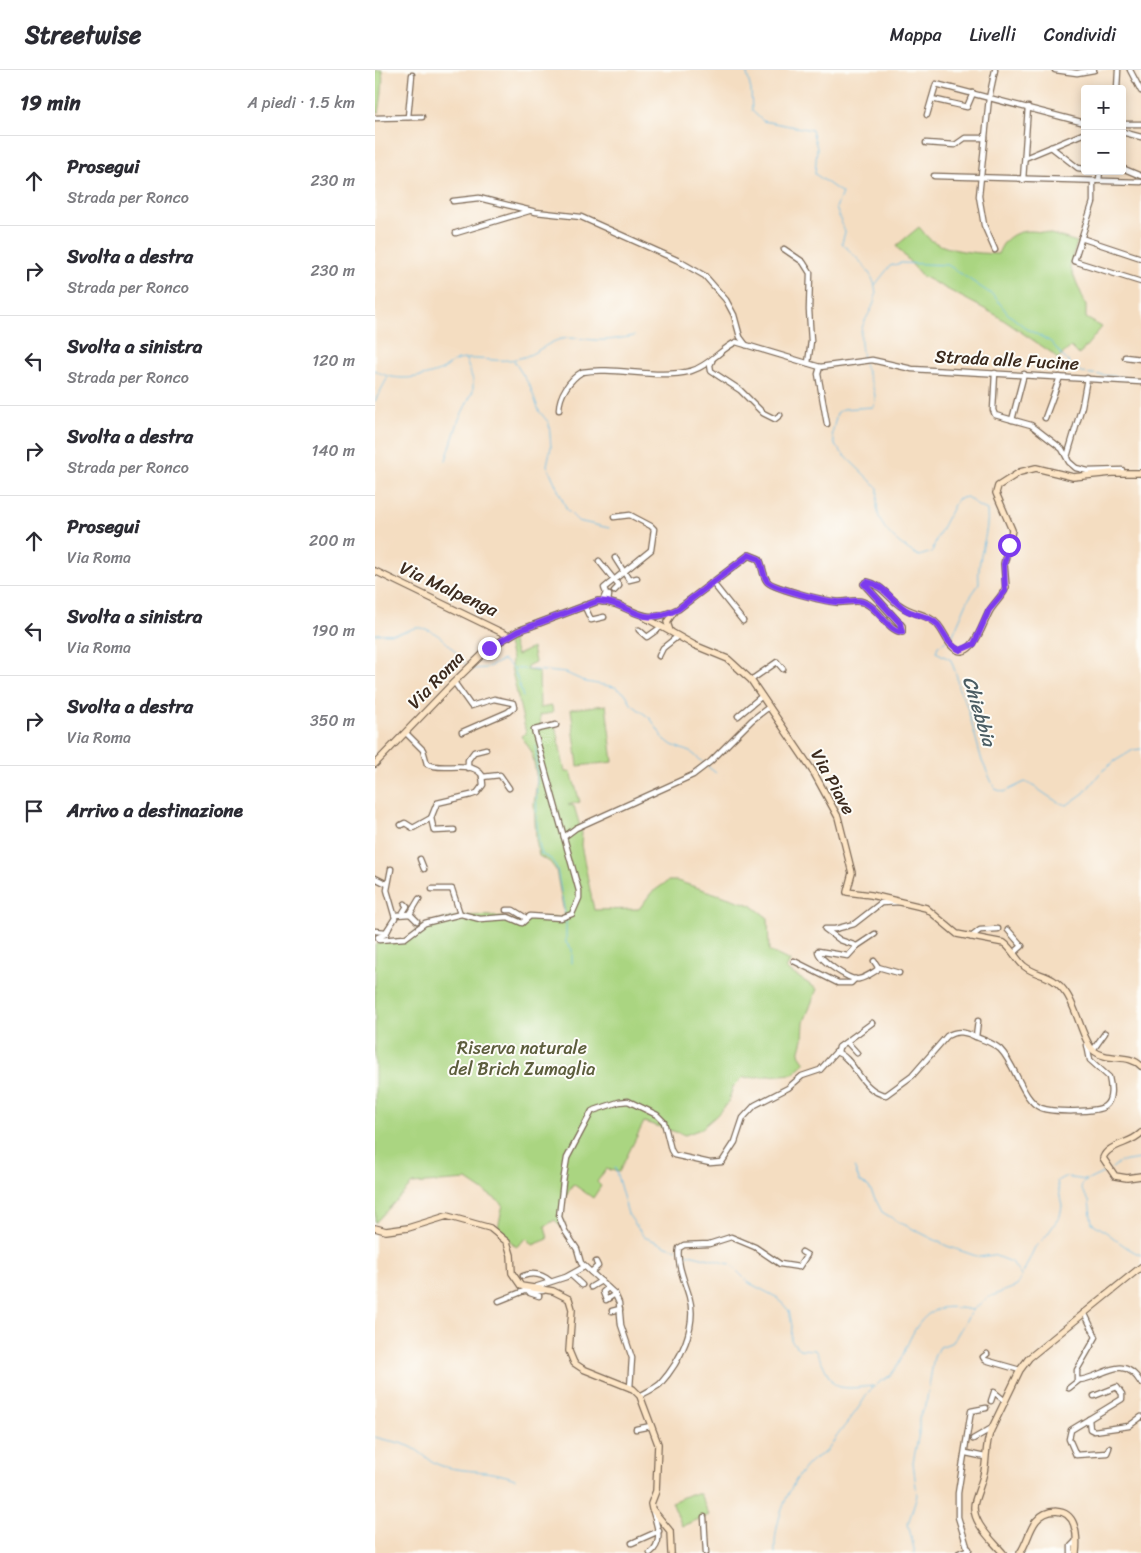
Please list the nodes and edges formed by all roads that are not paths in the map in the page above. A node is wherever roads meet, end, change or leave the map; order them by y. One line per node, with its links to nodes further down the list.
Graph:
1 (995, 70): 11 (street)
2 (1055, 70): 3 (street)
3 (1094, 70)
4 (1118, 70): 7 (street)
5 (1130, 70): 8 (street)
6 (412, 75): 14 (street)
7 (1117, 85)
8 (1141, 91)
9 (973, 93): 10 (street); 10 (street); 11 (street)
10 (932, 98): 13 (street)
11 (989, 98): 12 (street); 23 (street)
12 (1028, 107): 17 (street); 26 (street)
13 (927, 115)
14 (408, 117): 15 (street); 16 (street)
15 (422, 117)
16 (375, 118)
17 (1081, 122)
18 (1126, 124): 19 (street)
19 (1141, 124)
20 (1126, 133): 22 (street)
21 (1081, 135): 25 (street)
22 (1141, 137)
23 (985, 138): 24 (street); 32 (street)
24 (926, 143)
25 (1051, 147): 26 (street); 27 (street)
26 (1025, 158): 33 (street)
27 (1081, 168)
28 (1126, 170): 31 (street)
29 (1100, 175): 34 (street)
30 (934, 176): 32 (street)
31 (1141, 176)
32 (979, 178): 33 (street); 42 (street)
33 (1023, 180): 36 (street)
34 (1099, 180): 35 (street); 36 (street)
35 (1141, 182)
36 (1093, 183): 40 (street)
37 (453, 201): 38 (street)
38 (530, 211): 39 (street); 45 (street)
39 (456, 233)
40 (1081, 238): 43 (street); 44 (street)
41 (784, 249): 49 (street)
42 (995, 250)
43 (1141, 258)
44 (1141, 282)
45 (747, 346): 48 (street); 49 (street)
46 (1125, 357): 47 (street)
47 (1141, 359)
48 (713, 360): 56 (street); 57 (street)
49 (808, 363): 50 (street)
50 (820, 367): 51 (street, Strada alle Fucine); 60 (street)
51 (995, 374): 52 (street, Strada alle Fucine); 59 (street)
52 (1024, 374): 53 (street, Strada alle Fucine); 59 (street)
53 (1060, 377): 54 (street, Strada alle Fucine); 58 (street)
54 (1087, 378): 55 (street, Strada alle Fucine); 61 (street)
55 (1141, 382)
56 (559, 410)
57 (780, 415)
58 (1045, 418)
59 (1012, 420): 61 (street)
60 (827, 424)
61 (1067, 457): 62 (street)
62 (1139, 473): 70 (street)
63 (614, 517): 67 (street)
64 (615, 558): 67 (street)
65 (599, 561): 69 (street)
66 (375, 570): 82 (street, Via Malpenga)
67 (622, 572): 68 (street); 69 (street)
68 (637, 578)
69 (612, 580): 71 (street); 71 (street)
70 (712, 582): 73 (street); 77 (street)
71 (608, 597): 72 (street, Via Roma); 76 (street)
72 (584, 605): 75 (street); 82 (street, Via Roma)
73 (678, 609): 74 (street); 78 (street)
74 (662, 616): 76 (street); 78 (street); 79 (street)
75 (605, 617)
76 (644, 617): 79 (street, Via Piave)
77 (743, 621)
78 (667, 622): 81 (street)
79 (661, 627): 80 (street); 81 (street, Via Piave)
80 (639, 630)
81 (671, 632): 83 (street, Via Piave)
82 (509, 636): 87 (street, Via Roma)
83 (678, 636): 84 (street); 86 (street, Via Piave)
84 (659, 656)
85 (783, 669): 86 (street)
86 (751, 680): 88 (street, Via Piave)
87 (454, 682): 92 (street); 93 (street, Via Roma)
88 (762, 696): 89 (street, Via Piave); 90 (street)
89 (769, 706): 102 (street); 110 (street, Via Piave)
90 (738, 716)
91 (556, 725): 102 (street)
92 (462, 732)
93 (406, 733): 95 (street, Via Roma); 96 (street)
94 (485, 749): 96 (street)
95 (375, 764)
96 (468, 768): 97 (street)
97 (482, 777): 98 (street); 99 (street)
98 (509, 788)
99 (431, 818): 100 (street); 101 (street)
100 (401, 825)
101 (454, 830)
102 (564, 837): 117 (street)
103 (420, 859): 105 (street)
104 (391, 869): 107 (street)
105 (424, 869)
106 (375, 878): 107 (street)
107 (387, 884): 116 (street)
108 (432, 889): 115 (street)
109 (419, 899): 114 (street)
110 (901, 902): 124 (street, Via Piave); 125 (street)
111 (405, 904): 113 (street)
112 (506, 910): 117 (street)
113 (402, 914): 114 (street); 116 (street)
114 (410, 914): 118 (street)
115 (460, 914): 117 (street); 119 (street)
116 (396, 915): 119 (street)
117 (528, 917)
118 (417, 921)
119 (389, 928): 122 (street)
120 (998, 928): 124 (street)
121 (1008, 930): 126 (street)
122 (375, 931)
123 (875, 934): 125 (street)
124 (970, 938): 126 (street, Via Piave)
125 (857, 946): 131 (street)
126 (1014, 954): 137 (street, Via Piave)
127 (794, 961): 131 (street)
128 (874, 961): 129 (street)
129 (878, 967): 130 (street); 131 (street)
130 (899, 973)
131 (855, 979)
132 (979, 1021): 135 (street)
133 (872, 1023): 136 (street)
134 (1105, 1033): 138 (street)
135 (976, 1037): 137 (street); 139 (street)
136 (847, 1042): 139 (street); 140 (street)
137 (1087, 1045): 138 (street)
138 (1093, 1050): 141 (street)
139 (838, 1052): 147 (street)
140 (857, 1053)
141 (1141, 1066)
142 (1141, 1133): 143 (street)
143 (1141, 1176)
144 (375, 1228): 157 (street)
145 (802, 1252): 170 (street)
146 (595, 1262): 149 (street)
147 (584, 1267): 149 (street); 150 (street)
148 (1141, 1267): 163 (street)
149 (591, 1272): 153 (street)
150 (571, 1275): 152 (street); 154 (street)
151 (523, 1276): 152 (street)
152 (551, 1281): 157 (street)
153 (601, 1281): 155 (street); 156 (street)
154 (582, 1285)
155 (591, 1287)
156 (608, 1288): 158 (street); 158 (street)
157 (527, 1290): 159 (street); 160 (street); 168 (street)
158 (615, 1294): 161 (street)
159 (539, 1296)
160 (499, 1301)
161 (620, 1309): 162 (street); 168 (street)
162 (612, 1311)
163 (1084, 1312): 165 (street); 166 (street)
164 (987, 1354): 165 (street)
165 (1020, 1370): 173 (street)
166 (1078, 1381): 167 (street); 169 (street)
167 (1141, 1383)
168 (630, 1388): 170 (street)
169 (1069, 1388)
170 (641, 1396): 177 (street)
171 (1095, 1396): 176 (street)
172 (991, 1401): 173 (street)
173 (1005, 1401): 178 (street)
174 (986, 1408): 182 (street)
175 (1141, 1417): 176 (street)
176 (1089, 1420): 181 (street)
177 (651, 1426): 179 (street); 184 (street)
178 (991, 1428): 180 (street); 183 (street)
179 (636, 1429)
180 (973, 1439)
181 (1109, 1448)
182 (966, 1453): 183 (street); 189 (street)
183 (985, 1457): 195 (street)
184 (653, 1512): 186 (street); 191 (street)
185 (704, 1517): 192 (street)
186 (659, 1531): 188 (street); 190 (street)
187 (1076, 1541): 196 (street); 197 (street); 198 (street)
188 (632, 1543)
189 (969, 1551): 193 (street); 194 (street)
190 (650, 1553)
191 (671, 1553)
192 (706, 1553)
193 (959, 1553)
194 (975, 1553)
195 (1003, 1553)
196 (1021, 1553)
197 (1071, 1553)
198 (1076, 1553)

